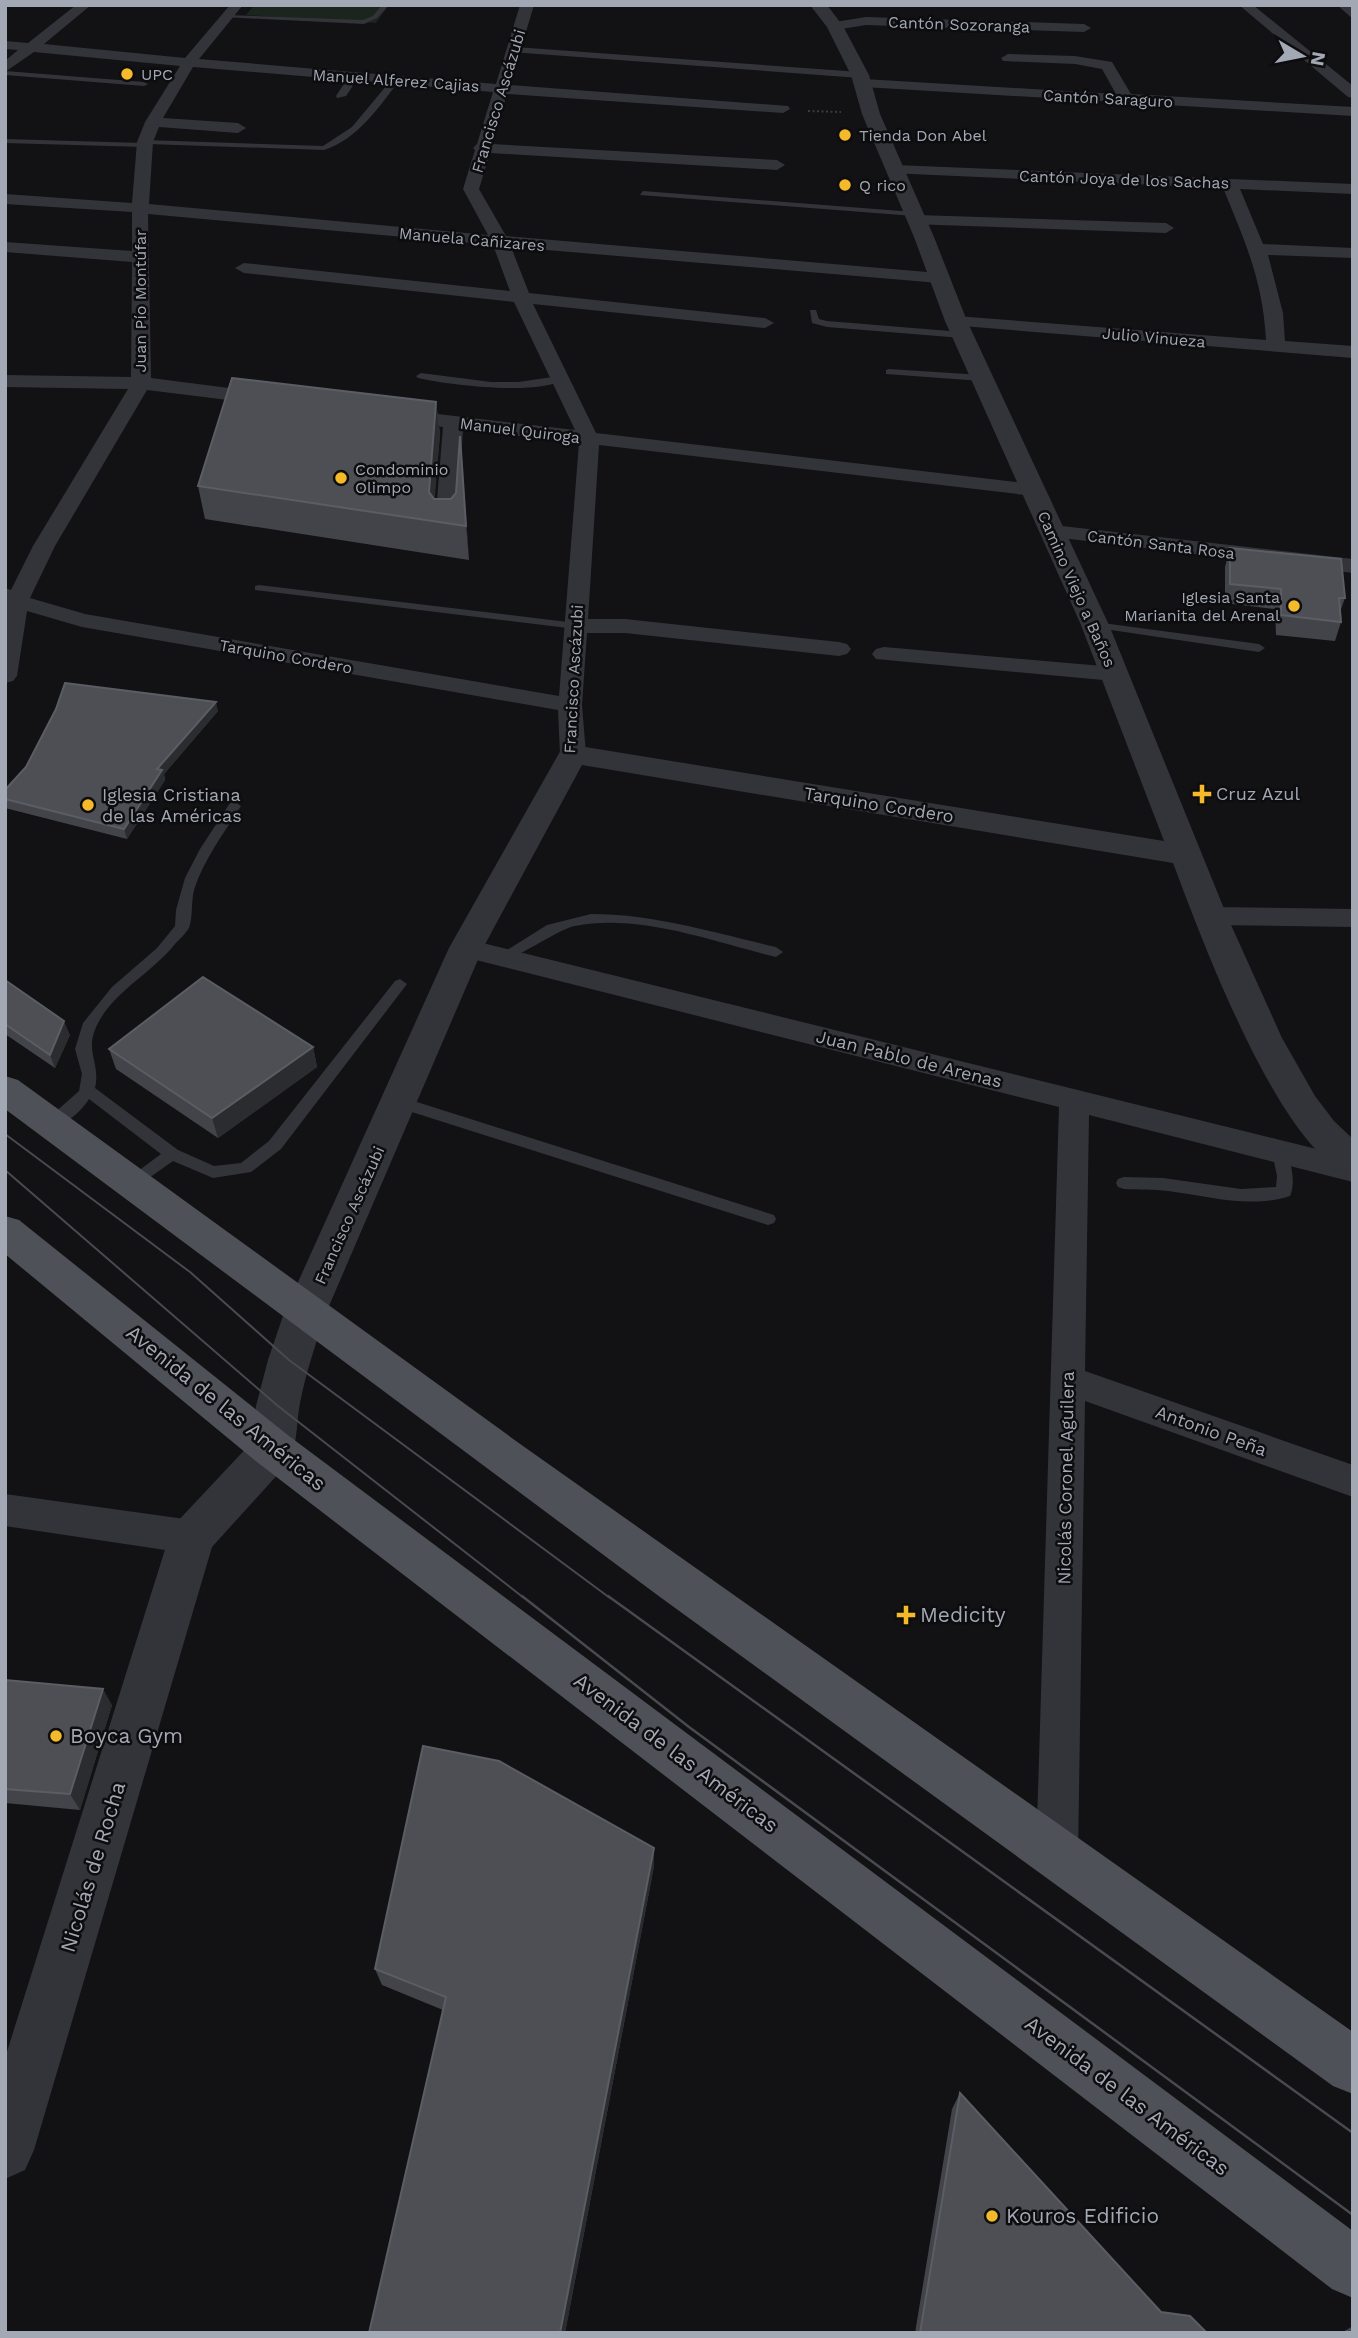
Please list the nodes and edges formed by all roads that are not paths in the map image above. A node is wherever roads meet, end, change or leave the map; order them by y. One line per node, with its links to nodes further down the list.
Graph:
1 (85, 5): 13 (street)
2 (237, 5): 9 (street, Juan Pío Montúfar)
3 (386, 5): 9 (lane)
4 (527, 5): 14 (street, Francisco Ascázubi)
5 (818, 5): 10 (street, Camino Viejo a Baños)
6 (1245, 5): 21 (street)
7 (1343, 5): 8 (street)
8 (1353, 15)
9 (226, 17): 16 (street, Juan Pío Montúfar)
10 (835, 26): 11 (street, Cantón Sozoranga); 19 (street, Camino Viejo a Baños)
11 (1084, 28)
12 (5, 46): 13 (street, Manuel Alferez Cajias)
13 (32, 47): 16 (street, Manuel Alferez Cajias); 17 (street)
14 (515, 50): 19 (street); 23 (street, Francisco Ascázubi)
15 (1008, 58): 26 (street)
16 (189, 62): 18 (street, Manuel Alferez Cajias); 29 (street, Juan Pío Montúfar)
17 (5, 70): 22 (lane)
18 (353, 78): 20 (street, Manuel Alferez Cajias); 25 (street)
19 (862, 79): 26 (street, Cantón Saraguro); 35 (street, Camino Viejo a Baños)
20 (395, 81): 23 (street, Manuel Alferez Cajias); 32 (lane)
21 (1346, 81): 24 (street)
22 (144, 84)
23 (501, 88): 27 (street, Manuel Alferez Cajias); 33 (street, Francisco Ascázubi)
24 (1353, 94)
25 (341, 96)
26 (1125, 99): 28 (street, Cantón Saraguro)
27 (783, 109)
28 (1353, 112)
29 (153, 122): 30 (street); 32 (street, Juan Pío Montúfar)
30 (238, 128)
31 (5, 141): 32 (lane)
32 (145, 144): 40 (street, Juan Pío Montúfar)
33 (481, 148): 34 (street); 44 (street, Francisco Ascázubi)
34 (777, 165)
35 (895, 170): 36 (street, Cantón Joya de los Sachas); 41 (street, Camino Viejo a Baños)
36 (1230, 183): 37 (street, Cantón Joya de los Sachas); 46 (street)
37 (1353, 189)
38 (643, 193): 41 (lane)
39 (5, 199): 40 (street, Manuela Cañizares)
40 (140, 208): 44 (street, Manuela Cañizares); 48 (street, Juan Pío Montúfar)
41 (918, 223): 42 (street); 43 (street); 50 (street, Camino Viejo a Baños)
42 (1166, 228)
43 (960, 239)
44 (500, 242): 50 (street, Manuela Cañizares); 51 (street, Francisco Ascázubi)
45 (5, 247): 48 (street)
46 (1258, 249): 47 (street); 55 (street)
47 (1353, 253)
48 (140, 257): 62 (street, Juan Pío Montúfar)
49 (244, 268): 51 (street)
50 (939, 278): 54 (street, Camino Viejo a Baños)
51 (522, 299): 53 (street); 60 (street, Francisco Ascázubi)
52 (813, 312): 54 (lane)
53 (765, 323)
54 (959, 328): 55 (street, Julio Vinueza); 59 (street, Camino Viejo a Baños)
55 (1276, 346): 56 (street, Julio Vinueza)
56 (1353, 352)
57 (889, 372): 59 (lane)
58 (421, 376): 60 (lane)
59 (982, 378): 67 (street, Camino Viejo a Baños)
60 (560, 379): 66 (street, Francisco Ascázubi)
61 (5, 381): 62 (street)
62 (141, 383): 63 (street); 72 (street, Juan Pío Montúfar)
63 (290, 401)
64 (371, 412): 65 (street, Manuel Quiroga)
65 (453, 422): 66 (street, Manuel Quiroga); 68 (street)
66 (589, 439): 67 (street, Manuel Quiroga); 74 (street, Francisco Ascázubi)
67 (1034, 490): 69 (street, Camino Viejo a Baños)
68 (446, 525)
69 (1053, 531): 70 (street, Cantón Santa Rosa); 73 (street, Camino Viejo a Baños)
70 (1353, 566)
71 (259, 588): 74 (lane)
72 (11, 598): 79 (street, Juan Pío Montúfar); 80 (street, Tarquino Cordero)
73 (1095, 625): 75 (lane); 78 (street, Camino Viejo a Baños)
74 (576, 626): 76 (street); 80 (street, Francisco Ascázubi)
75 (1259, 648)
76 (839, 649)
77 (884, 654): 78 (street)
78 (1114, 674): 83 (street, Camino Viejo a Baños)
79 (5, 676)
80 (570, 705): 81 (street, Francisco Ascázubi)
81 (572, 754): 83 (street, Tarquino Cordero); 86 (street, Francisco Ascázubi)
82 (235, 806): 91 (lane)
83 (1186, 855): 84 (street, Camino Viejo a Baños)
84 (1210, 916): 85 (street); 97 (street, Camino Viejo a Baños)
85 (1353, 918)
86 (466, 948): 88 (street, Juan Pablo de Arenas); 93 (street, Francisco Ascázubi)
87 (776, 952): 88 (lane)
88 (503, 957): 92 (street, Juan Pablo de Arenas)
89 (400, 984): 96 (lane)
90 (5, 1089): 94 (main road)
91 (89, 1090): 94 (lane); 96 (lane)
92 (1074, 1100): 95 (street, Juan Pablo de Arenas); 104 (street, Nicolás Coronel Aguilera)
93 (398, 1102): 101 (lane); 103 (street, Francisco Ascázubi)
94 (51, 1123): 100 (main road)
95 (1280, 1152): 98 (street, Juan Pablo de Arenas); 99 (lane)
96 (172, 1154): 100 (lane)
97 (1353, 1162)
98 (1353, 1170)
99 (1124, 1183)
100 (132, 1184): 103 (main road)
101 (768, 1219)
102 (5, 1231): 105 (main road, Avenida de las Américas)
103 (305, 1313): 105 (street, Francisco Ascázubi); 109 (main road)
104 (1068, 1380): 106 (street, Antonio Peña); 109 (street, Nicolás Coronel Aguilera)
105 (273, 1449): 108 (street, Nicolás de Rocha); 113 (main road, Avenida de las Américas)
106 (1353, 1481)
107 (5, 1510): 108 (street)
108 (192, 1537): 110 (street, Nicolás de Rocha)
109 (1057, 1856): 111 (main road)
110 (20, 2055): 112 (street, Nicolás de Rocha)
111 (1353, 2066)
112 (5, 2150)
113 (1353, 2267)

